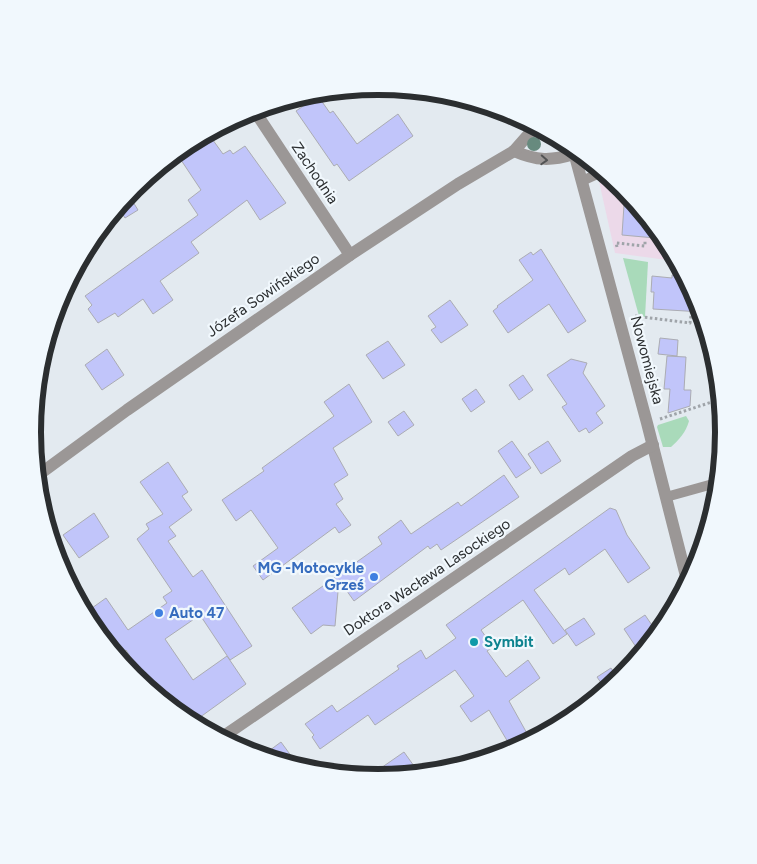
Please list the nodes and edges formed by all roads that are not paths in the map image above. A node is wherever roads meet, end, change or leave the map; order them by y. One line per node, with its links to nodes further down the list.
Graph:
1 (259, 117): 8 (street, Zachodnia)
2 (531, 132): 3 (street, Józefa Sowińskiego)
3 (514, 151): 4 (street, one-way to 4); 8 (street, Józefa Sowińskiego)
4 (567, 153)
5 (575, 158): 7 (street, Nowomiejska)
6 (597, 174): 7 (lane)
7 (582, 181): 9 (street, Nowomiejska)
8 (350, 255): 10 (street, Józefa Sowińskiego)
9 (652, 445): 12 (street, Nowomiejska); 14 (street, Doktora Wacława Lasockiego)
10 (44, 471)
11 (711, 484): 12 (lane)
12 (666, 497): 13 (street, Nowomiejska)
13 (685, 572)
14 (228, 733)

